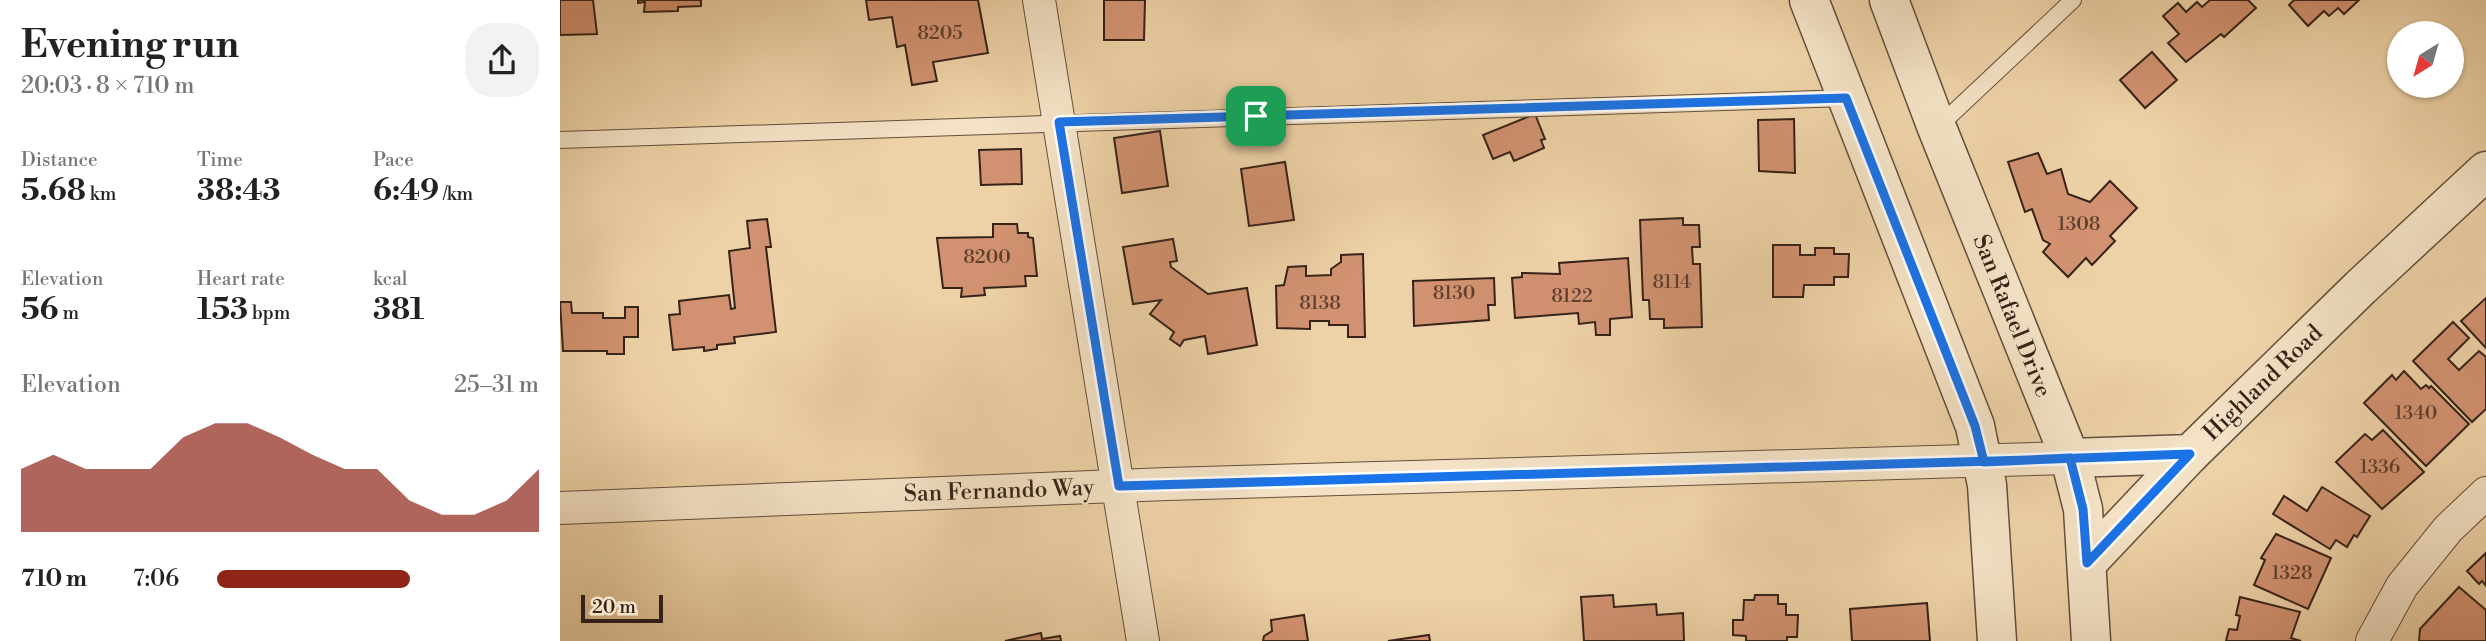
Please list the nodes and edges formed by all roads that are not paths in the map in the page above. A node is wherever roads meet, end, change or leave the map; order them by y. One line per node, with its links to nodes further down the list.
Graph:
1 (1039, 0): 6 (street)
2 (1808, 0): 5 (street)
3 (1889, 0): 7 (street, San Rafael Drive)
4 (2073, 0): 7 (lane)
5 (1846, 98): 6 (lane); 12 (street)
6 (1059, 122): 8 (lane); 13 (street)
7 (1937, 128): 11 (street, San Rafael Drive)
8 (560, 140)
9 (2486, 171): 10 (street, Highland Road)
10 (2190, 454): 11 (street, Highland Road); 16 (street)
11 (2070, 458): 12 (street, Highland Road); 16 (street, San Rafael Drive)
12 (1984, 462): 13 (street, San Fernando Way); 18 (street)
13 (1119, 486): 15 (street, San Fernando Way); 17 (street)
14 (2486, 493): 20 (street)
15 (560, 508)
16 (2087, 563): 19 (street, San Rafael Drive)
17 (1143, 641)
18 (1997, 641)
19 (2091, 641)
20 (2372, 641)

